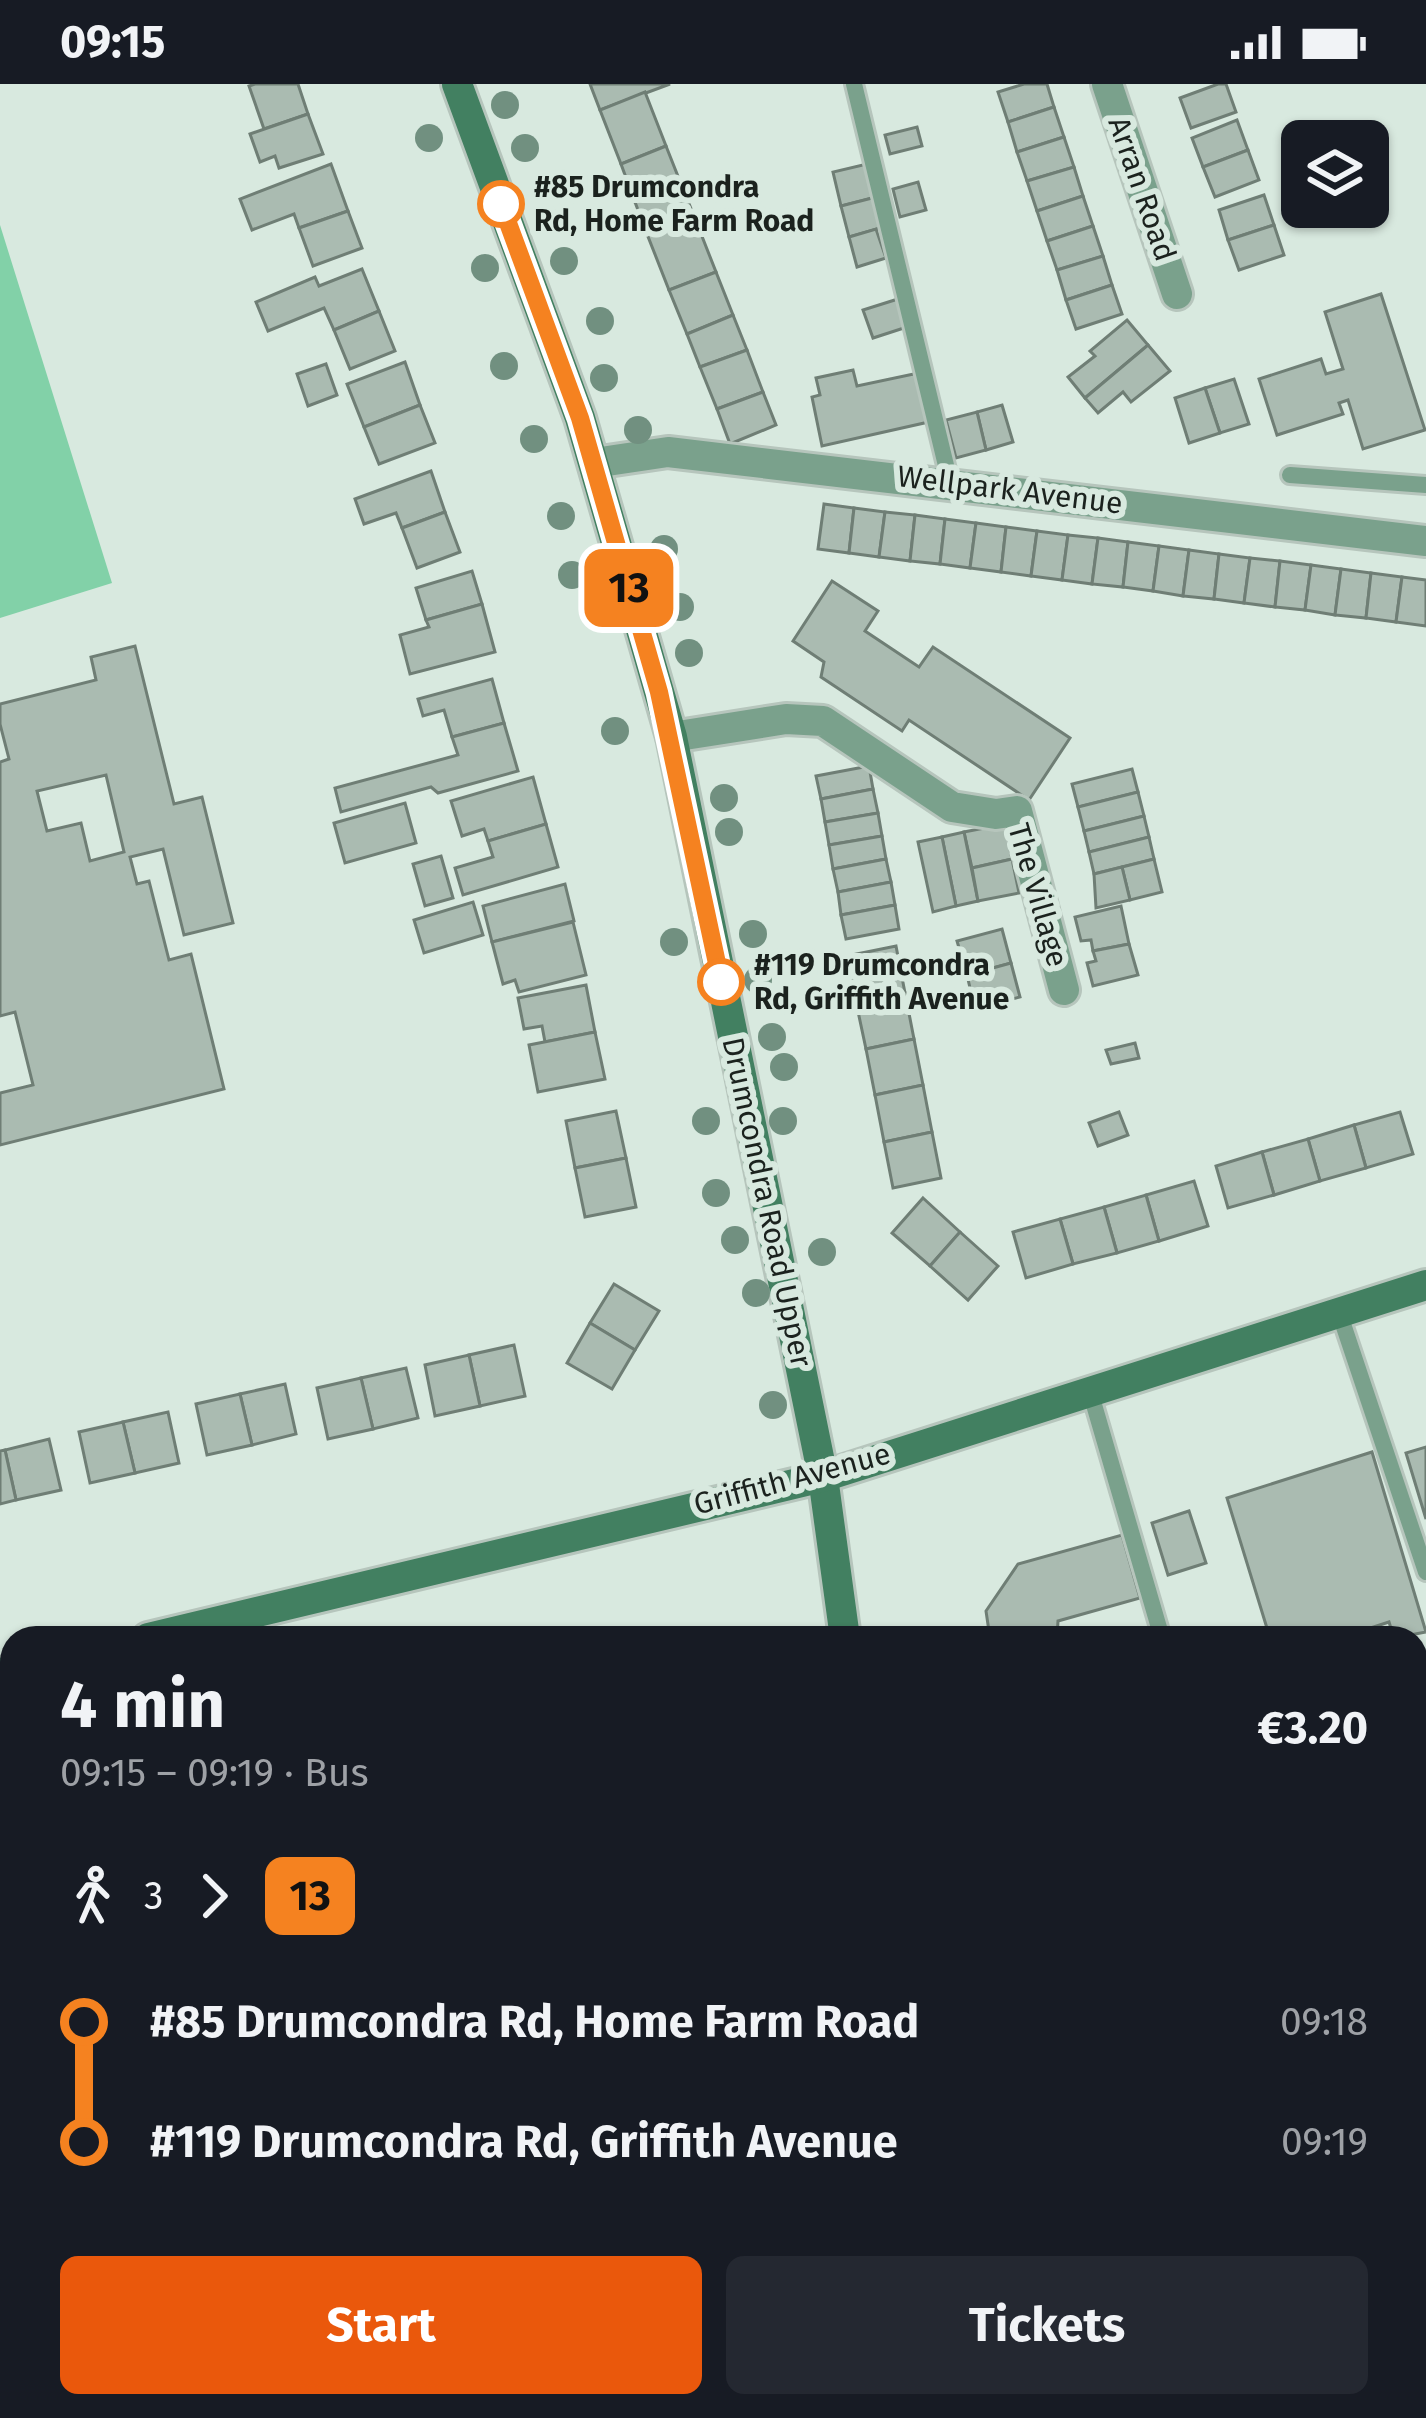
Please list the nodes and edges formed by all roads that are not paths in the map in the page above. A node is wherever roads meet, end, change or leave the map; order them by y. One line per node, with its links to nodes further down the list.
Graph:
1 (457, 84): 5 (main road, Drumcondra Road Upper)
2 (854, 84): 7 (lane)
3 (1107, 84): 4 (street, Arran Road)
4 (1177, 294)
5 (594, 464): 7 (street, Wellpark Avenue); 10 (main road, Drumcondra Road Upper)
6 (1290, 475): 8 (lane)
7 (950, 482): 9 (street, Wellpark Avenue)
8 (1426, 485)
9 (1426, 541)
10 (672, 737): 11 (street, The Village); 15 (main road, Drumcondra Road Upper)
11 (1064, 990)
12 (1426, 1285): 13 (main road, Griffith Avenue)
13 (1340, 1312): 14 (main road, Griffith Avenue); 16 (lane)
14 (1090, 1391): 15 (main road, Griffith Avenue); 19 (lane)
15 (823, 1477): 17 (main road, Griffith Avenue); 18 (main road, Drumcondra Road Upper)
16 (1426, 1572)
17 (198, 1626)
18 (843, 1626)
19 (1159, 1626)

